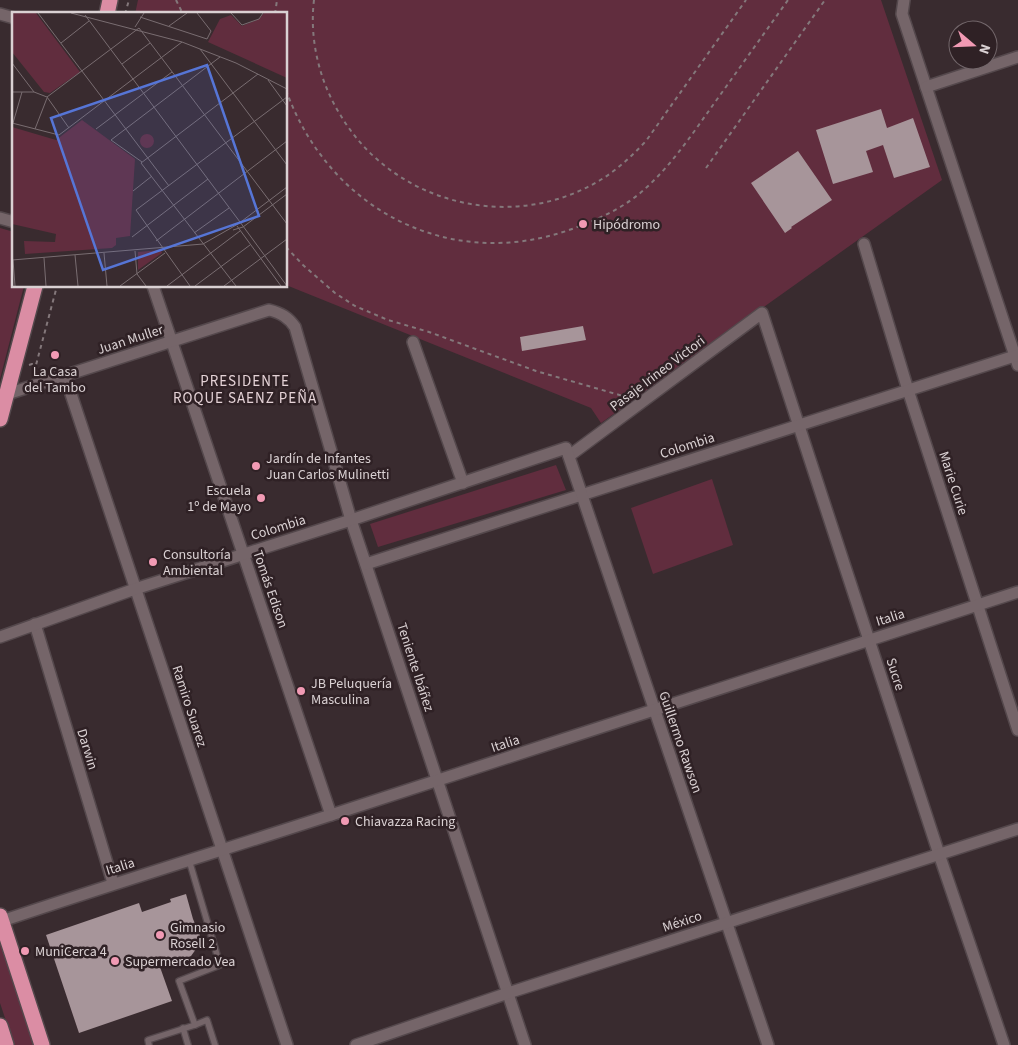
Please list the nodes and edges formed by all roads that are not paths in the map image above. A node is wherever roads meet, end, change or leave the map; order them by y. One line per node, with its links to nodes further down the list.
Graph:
1 (904, 0): 3 (street)
2 (1018, 57): 3 (street)
3 (926, 87): 11 (street)
4 (864, 244): 13 (street, Marie Curie)
5 (34, 288): 14 (highway)
6 (154, 288): 9 (street, Tomás Edison)
7 (269, 310): 9 (street, Juan Muller); 20 (street, Teniente Ibáñez)
8 (762, 313): 16 (street, Sucre); 17 (street, Pasaje Irineo Victori)
9 (172, 342): 12 (street, Juan Muller); 21 (street, Tomás Edison)
10 (413, 342): 18 (street)
11 (1017, 359): 13 (street, Colombia)
12 (65, 376): 14 (street, Juan Muller); 23 (street, Ramiro Suarez)
13 (908, 390): 16 (street, Colombia); 25 (street, Marie Curie)
14 (3, 395): 15 (highway)
15 (0, 419)
16 (799, 424): 19 (street, Colombia); 28 (street, Sucre)
17 (568, 452): 18 (street, Colombia); 19 (street, Guillermo Rawson)
18 (463, 483): 20 (street, Colombia)
19 (582, 494): 22 (street, Colombia); 29 (street, Guillermo Rawson)
20 (351, 520): 21 (street, Colombia); 22 (street, Teniente Ibáñez)
21 (243, 554): 23 (street, Colombia); 32 (street, Tomás Edison)
22 (366, 564): 31 (street, Teniente Ibáñez)
23 (136, 589): 26 (street, Colombia); 34 (street, Ramiro Suarez)
24 (1018, 592): 25 (street, Italia)
25 (977, 605): 28 (street, Italia); 30 (street, Marie Curie)
26 (35, 624): 27 (street, Colombia); 37 (street, Darwin)
27 (0, 636)
28 (869, 639): 29 (street, Italia); 35 (street, Sucre)
29 (654, 710): 31 (street, Italia); 39 (street, Guillermo Rawson)
30 (1018, 730)
31 (437, 781): 32 (street, Italia); 40 (street, Teniente Ibáñez)
32 (331, 815): 34 (street, Italia)
33 (1018, 829): 35 (street, México)
34 (222, 850): 36 (street, Italia); 49 (street, Ramiro Suarez)
35 (939, 854): 39 (street, México); 53 (street, Sucre)
36 (189, 860): 37 (street, Italia); 41 (lane)
37 (114, 883): 38 (street, Italia)
38 (1, 918): 45 (highway)
39 (726, 922): 40 (street, México); 52 (street, Guillermo Rawson)
40 (508, 993): 50 (street, México); 51 (street, Teniente Ibáñez)
41 (195, 1025): 43 (lane); 48 (lane)
42 (0, 1026): 44 (highway)
43 (184, 1028): 46 (lane); 47 (lane)
44 (6, 1045)
45 (42, 1045)
46 (149, 1045)
47 (188, 1045)
48 (214, 1045)
49 (287, 1045)
50 (356, 1045)
51 (525, 1045)
52 (768, 1045)
53 (1004, 1045)

